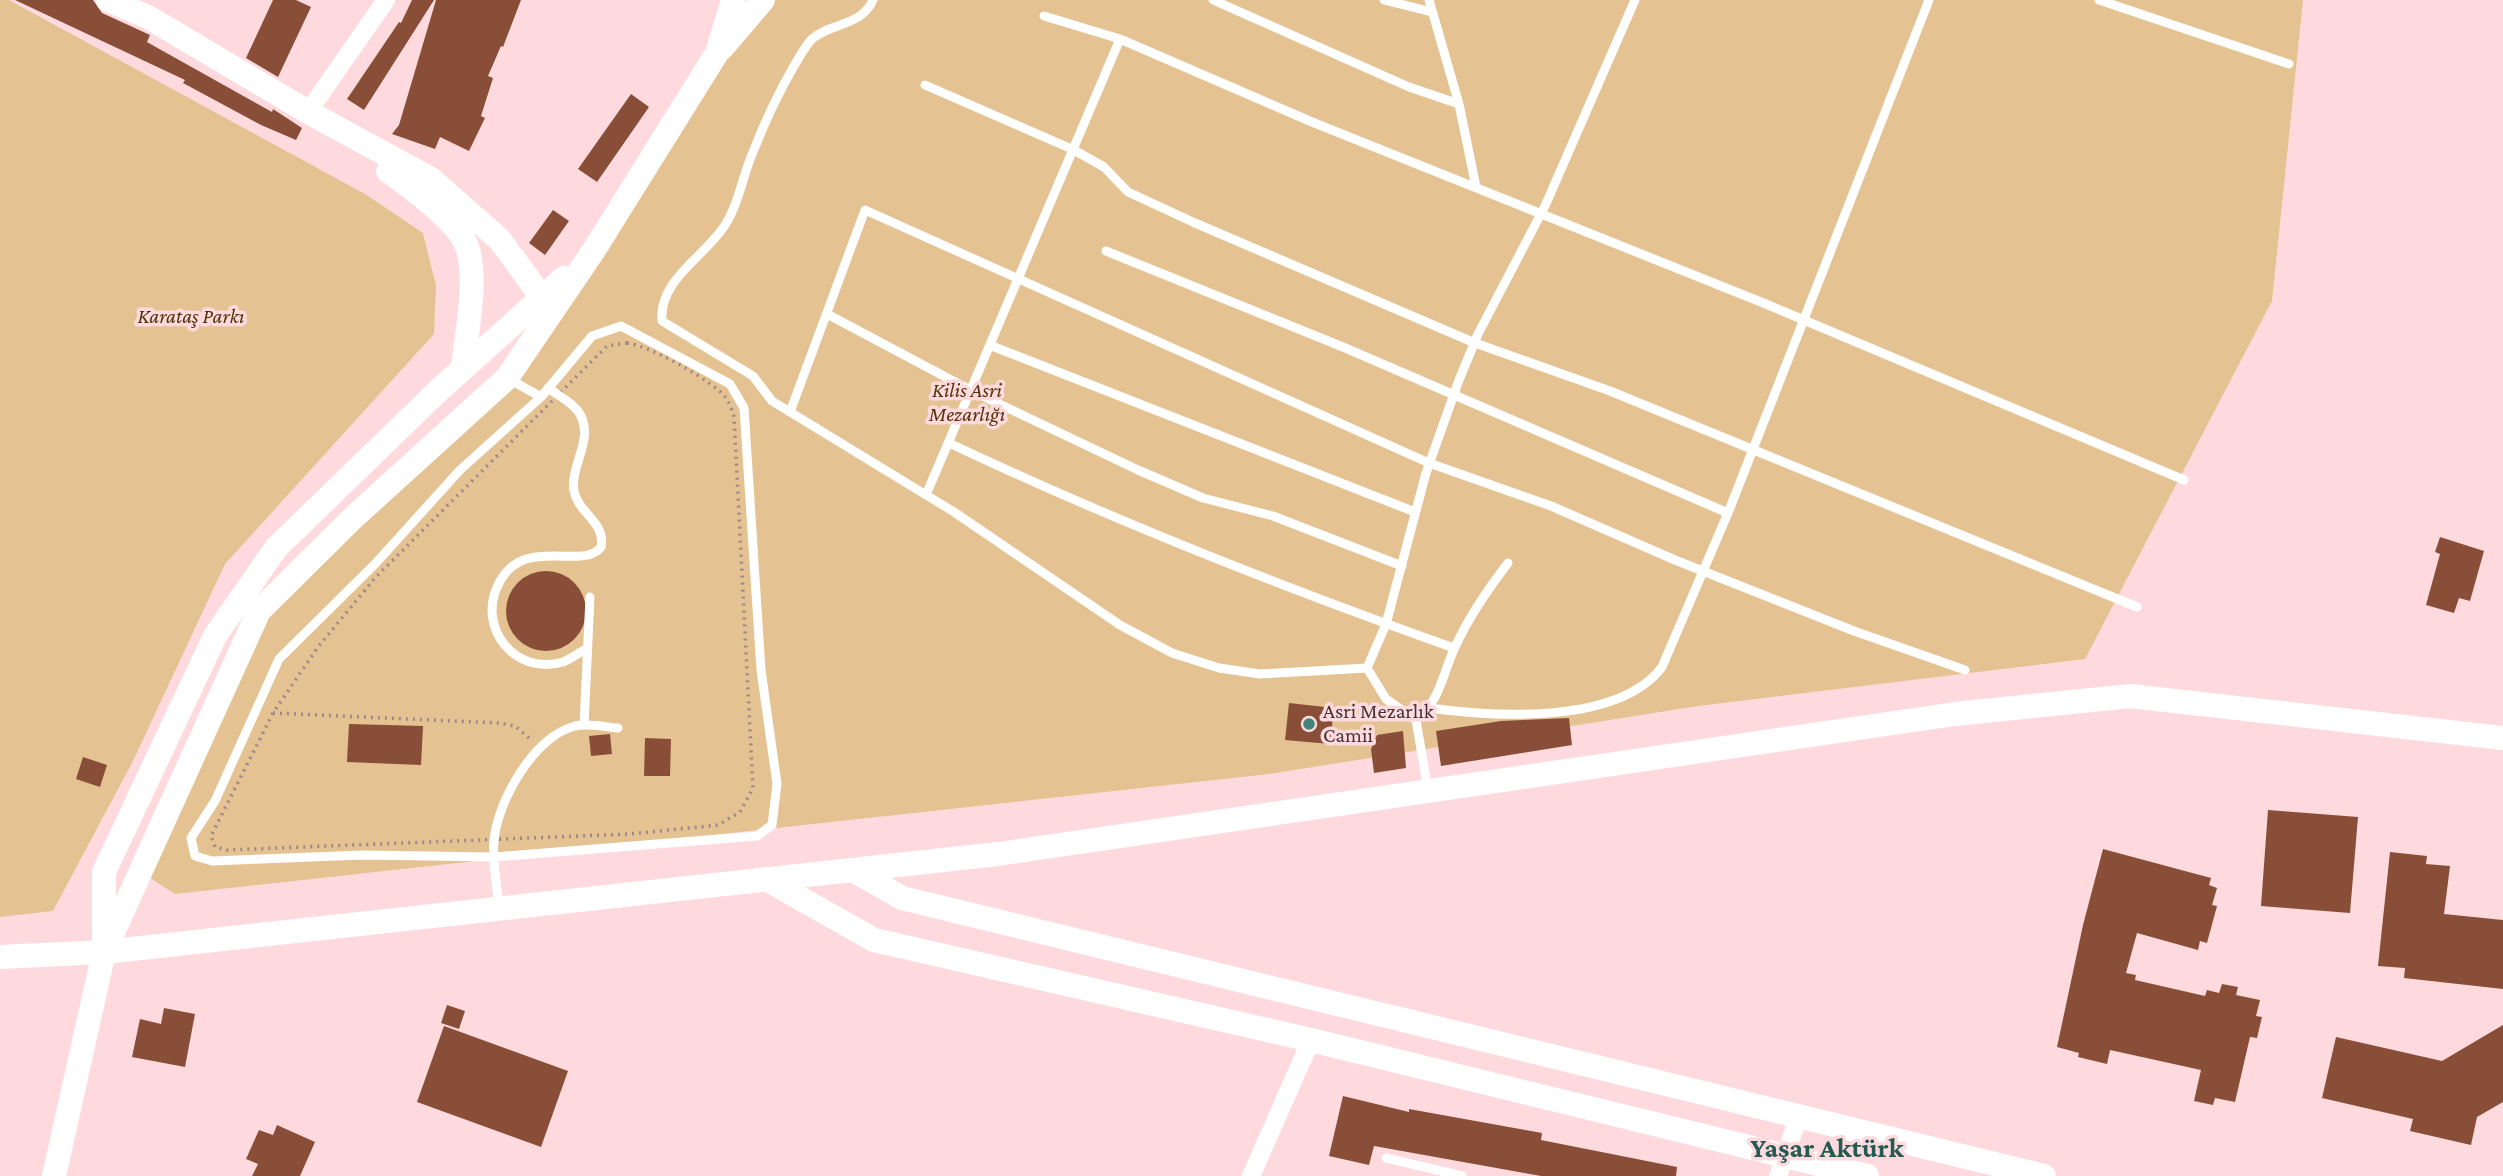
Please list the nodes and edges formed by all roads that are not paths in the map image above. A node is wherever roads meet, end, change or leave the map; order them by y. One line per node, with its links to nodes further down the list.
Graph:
1 (108, 0): 19 (street)
2 (386, 0): 19 (street)
3 (733, 0): 15 (street)
4 (763, 0): 15 (street)
5 (873, 0): 36 (lane)
6 (1213, 0): 18 (lane)
7 (1384, 0): 12 (lane)
8 (1429, 0): 12 (lane)
9 (1635, 0): 22 (lane)
10 (1928, 0): 27 (lane)
11 (2099, 0): 16 (lane)
12 (1433, 12): 18 (lane)
13 (1044, 16): 14 (lane)
14 (1120, 39): 20 (lane); 21 (lane)
15 (717, 53): 25 (street)
16 (2289, 64)
17 (925, 85): 20 (lane)
18 (1460, 104): 21 (lane)
19 (308, 112): 25 (street); 30 (street)
20 (1074, 150): 24 (lane); 28 (lane)
21 (1476, 187): 22 (lane)
22 (1541, 214): 27 (lane); 28 (lane)
23 (1106, 251): 34 (lane)
24 (1020, 279): 26 (lane); 29 (lane); 39 (lane)
25 (546, 305): 30 (street); 31 (street)
26 (827, 314): 33 (lane); 36 (lane)
27 (1803, 320): 38 (lane); 40 (lane)
28 (1475, 343): 34 (lane); 38 (lane)
29 (992, 346): 33 (lane); 42 (lane)
30 (463, 368): 64 (street)
31 (507, 378): 35 (lane); 64 (street)
32 (548, 388): 35 (lane); 51 (lane); 60 (lane)
33 (972, 391): 37 (lane); 45 (lane)
34 (1453, 396): 39 (lane); 43 (lane)
35 (541, 397): 60 (lane)
36 (790, 412): 41 (lane)
37 (949, 443): 41 (lane); 49 (lane)
38 (1752, 450): 43 (lane); 48 (lane)
39 (1429, 463): 42 (lane); 46 (lane)
40 (2184, 480)
41 (926, 495): 52 (lane)
42 (1415, 512): 45 (lane)
43 (1728, 513): 46 (lane)
44 (1508, 563): 50 (lane)
45 (1402, 566): 49 (lane)
46 (1704, 571): 53 (lane); 54 (lane)
47 (590, 597): 51 (lane)
48 (2137, 607)
49 (1386, 624): 50 (lane); 52 (lane)
50 (1454, 648): 54 (lane)
51 (586, 649): 56 (lane)
52 (1367, 668): 55 (lane)
53 (1965, 670)
54 (1429, 708): 55 (lane)
55 (1416, 720): 59 (lane)
56 (584, 725): 57 (lane); 60 (lane)
57 (618, 728)
58 (2503, 738): 59 (street)
59 (1428, 791): 61 (street)
60 (494, 857): 63 (lane)
61 (853, 870): 62 (street); 67 (street)
62 (766, 879): 63 (street); 66 (street)
63 (499, 909): 64 (street)
64 (104, 952): 65 (street); 71 (street)
65 (0, 957)
66 (1311, 1040): 69 (street); 72 (street)
67 (1799, 1116): 69 (street); 75 (street)
68 (1386, 1158): 70 (lane)
69 (1782, 1166): 74 (street)
70 (1440, 1173): 73 (lane)
71 (54, 1176)
72 (1251, 1176)
73 (1462, 1176)
74 (1867, 1176)
75 (2044, 1176)

